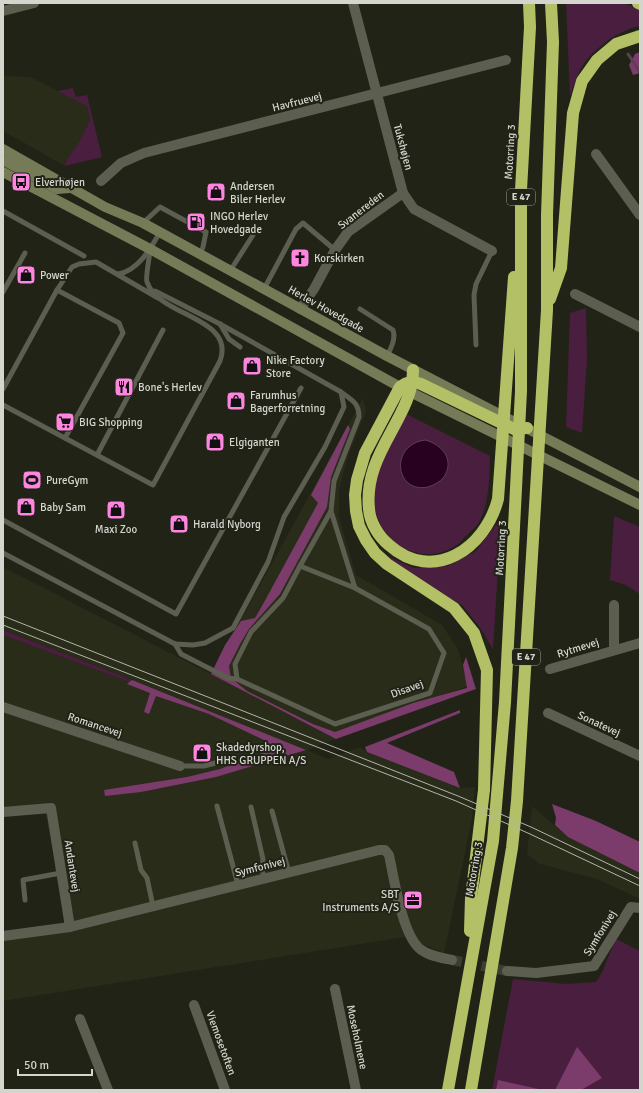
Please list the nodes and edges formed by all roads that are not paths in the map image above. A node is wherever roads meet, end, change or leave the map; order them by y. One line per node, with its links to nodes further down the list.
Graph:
1 (34, 3): 5 (street)
2 (353, 3): 8 (street, Tukshøjen)
3 (529, 3): 15 (highway, Motorring 3 / E 47)
4 (551, 3): 38 (highway, E 47)
5 (3, 11)
6 (640, 36): 38 (highway)
7 (506, 60): 8 (street, Havfruevej)
8 (376, 94): 13 (street, Havfruevej); 16 (street, Tukshøjen)
9 (3, 149): 14 (main road, Herlev Hovedgade)
10 (596, 154): 18 (street)
11 (3, 160): 14 (main road)
12 (3, 172): 22 (main road, Herlev Hovedgade)
13 (100, 180)
14 (72, 188): 19 (main road, Herlev Hovedgade)
15 (521, 190): 45 (highway); 87 (highway, Motorring 3 / E 47)
16 (402, 193): 23 (street, Svanereden); 24 (street, Tukshøjen)
17 (3, 211): 27 (lane)
18 (640, 215)
19 (143, 223): 20 (main road, Herlev Hovedgade); 26 (lane)
20 (160, 232): 22 (lane); 26 (main road, Herlev Hovedgade)
21 (253, 235): 28 (lane)
22 (150, 249): 29 (lane); 30 (lane); 45 (main road, Herlev Hovedgade)
23 (335, 250): 31 (lane); 36 (street, Svanereden)
24 (492, 251): 42 (lane)
25 (24, 253): 33 (lane)
26 (200, 254): 28 (main road, Herlev Hovedgade)
27 (84, 256)
28 (230, 271): 31 (main road, Herlev Hovedgade)
29 (118, 274): 32 (lane); 35 (lane)
30 (150, 288): 35 (lane); 39 (lane)
31 (264, 289): 36 (main road, Herlev Hovedgade)
32 (57, 290): 47 (lane); 51 (lane)
33 (3, 292)
34 (575, 294): 40 (street)
35 (163, 302): 52 (lane)
36 (300, 309): 44 (main road, Herlev Hovedgade)
37 (360, 309): 44 (lane)
38 (547, 310): 95 (highway, E 47)
39 (220, 324): 43 (lane); 48 (lane)
40 (640, 327)
41 (163, 330): 52 (lane)
42 (476, 345)
43 (240, 347)
44 (387, 356): 45 (main road, Herlev Hovedgade)
45 (409, 382): 50 (highway); 54 (main road, Herlev Hovedgade); 87 (highway)
46 (301, 388): 56 (lane)
47 (3, 390)
48 (341, 392): 55 (lane); 61 (lane, Disavej)
49 (3, 405): 51 (lane)
50 (528, 428): 53 (main road)
51 (65, 438): 52 (lane)
52 (97, 455)
53 (640, 486)
54 (640, 505)
55 (331, 511): 58 (lane); 59 (lane)
56 (3, 520)
57 (3, 553): 61 (lane, Disavej)
58 (300, 566): 59 (lane, Disavej); 65 (lane)
59 (354, 588): 65 (lane, Disavej)
60 (614, 605): 63 (street, Rytmevej)
61 (175, 644): 65 (lane, Disavej)
62 (640, 644): 63 (street, Rytmevej)
63 (614, 650): 64 (street, Rytmevej)
64 (550, 669)
65 (237, 679)
66 (3, 707): 70 (street, Romancevej)
67 (548, 713): 68 (street, Sonatevej)
68 (640, 756)
69 (223, 761): 70 (lane)
70 (180, 766)
71 (217, 806): 79 (lane)
72 (251, 807): 78 (lane)
73 (272, 811): 76 (lane)
74 (3, 812): 77 (street, Andantevej)
75 (135, 843): 81 (lane)
76 (289, 872): 78 (street, Symfonivej); 85 (street, Symfonivej)
77 (61, 873): 80 (lane); 83 (street, Andantevej)
78 (264, 879): 79 (street, Symfonivej)
79 (238, 885): 81 (street, Symfonivej)
80 (25, 900)
81 (153, 906): 83 (street, Symfonivej)
82 (640, 908): 86 (street, Symfonivej)
83 (70, 927): 84 (street, Symfonivej)
84 (3, 936)
85 (452, 960)
86 (507, 970)
87 (467, 980): 94 (highway, Motorring 3 / E 47)
88 (334, 989): 93 (street, Moseholmene)
89 (194, 1005): 92 (street, Viemosetoften)
90 (80, 1019): 91 (street)
91 (108, 1090)
92 (225, 1090)
93 (356, 1090)
94 (448, 1090)
95 (471, 1090)

